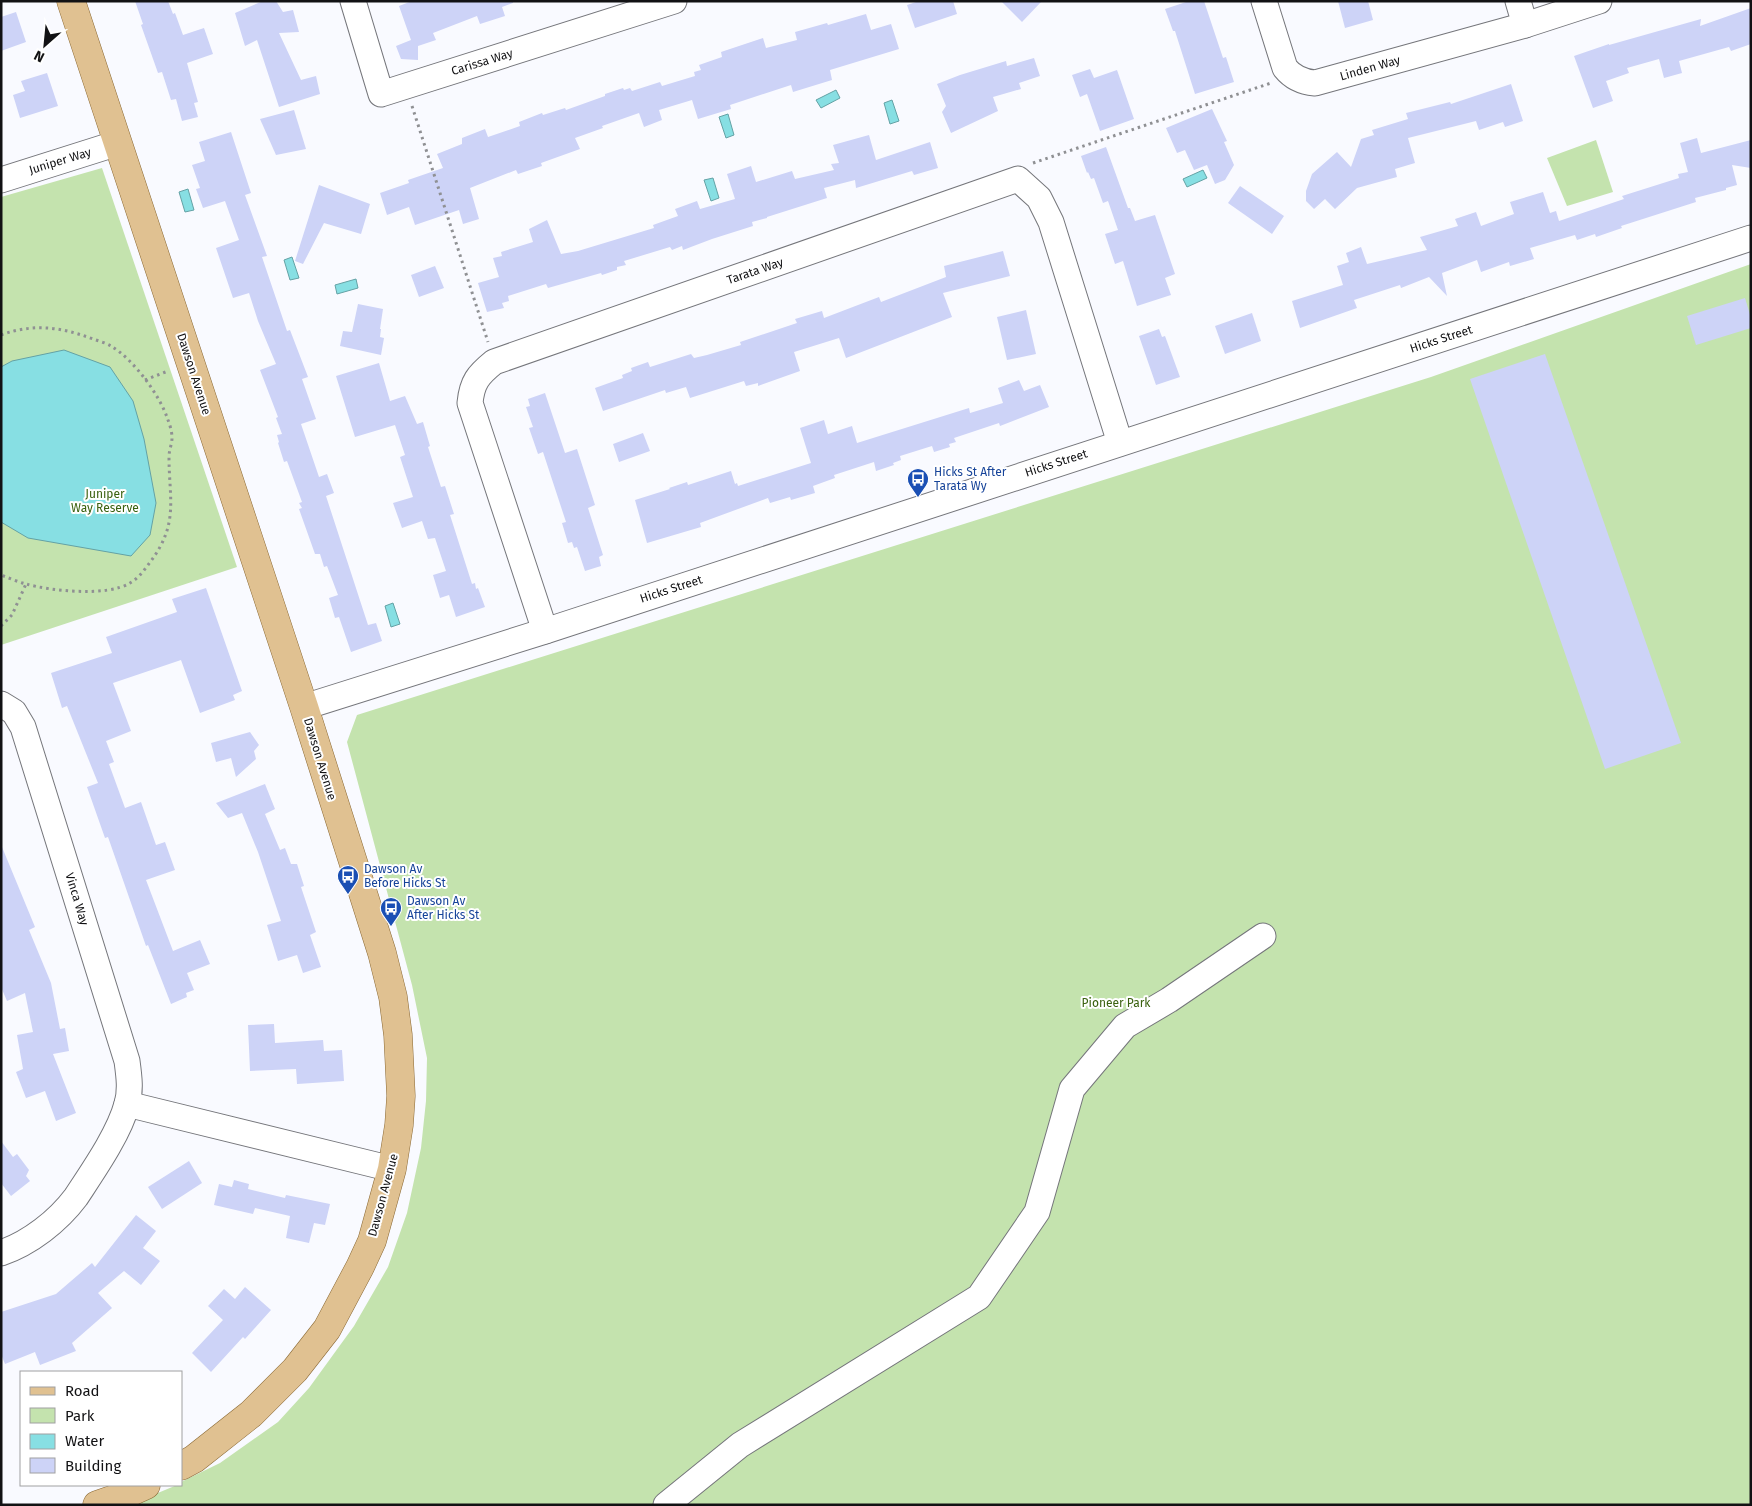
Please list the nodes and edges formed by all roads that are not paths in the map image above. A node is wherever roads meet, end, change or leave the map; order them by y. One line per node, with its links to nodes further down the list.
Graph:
1 (71, 1): 8 (main road, Dawson Avenue)
2 (353, 1): 3 (street, Carissa Way)
3 (674, 1)
4 (1264, 1): 7 (street, Linden Way)
5 (1518, 1): 7 (street)
6 (1599, 1): 7 (street, Linden Way)
7 (1525, 25)
8 (118, 143): 9 (street, Juniper Way); 14 (main road, Dawson Avenue)
9 (1, 180)
10 (1751, 238): 11 (street, Hicks Street)
11 (1120, 443): 12 (street, Hicks Street); 12 (street, Tarata Way)
12 (545, 631): 14 (street, Hicks Street)
13 (1, 704): 16 (street, Vinca Way)
14 (304, 707): 17 (main road, Dawson Avenue)
15 (1262, 936): 22 (street)
16 (127, 1104): 17 (street); 18 (street, Vinca Way)
17 (392, 1169): 19 (main road, Dawson Avenue)
18 (1, 1253)
19 (182, 1465)
20 (144, 1486): 21 (main road)
21 (96, 1505)
22 (666, 1505)

